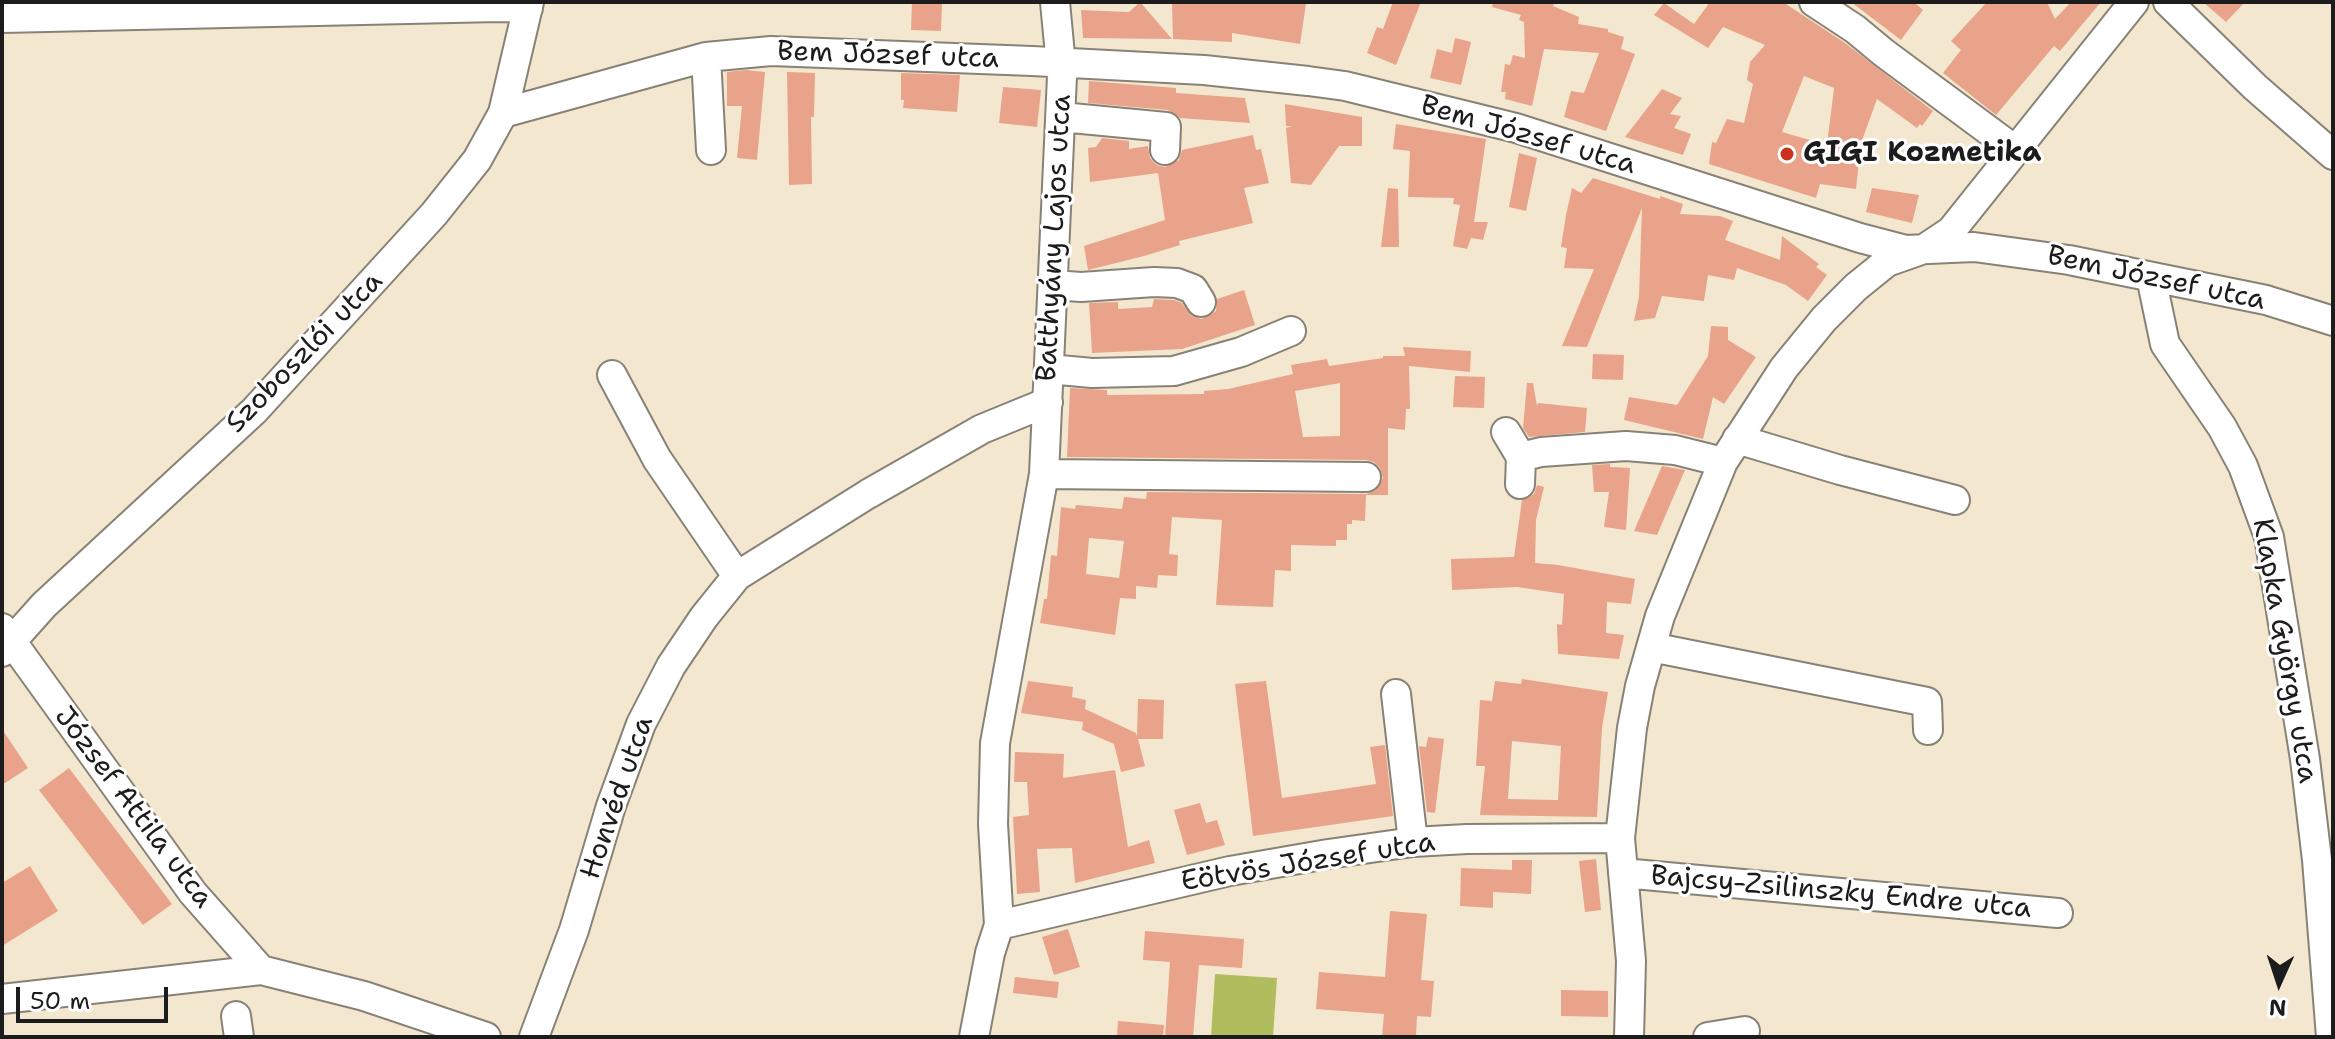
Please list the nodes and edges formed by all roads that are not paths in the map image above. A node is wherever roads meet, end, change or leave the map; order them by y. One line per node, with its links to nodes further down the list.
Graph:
1 (1055, 2): 8 (street, Batthyány Lajos utca)
2 (1814, 2): 13 (street)
3 (2134, 2): 13 (street, Bajcsy-Zsilinszky Endre utca)
4 (2168, 2): 14 (street)
5 (529, 5): 6 (street); 9 (street, Szoboszlói utca)
6 (2, 18)
7 (706, 57): 8 (street, Bem József utca); 9 (street, Bem József utca); 11 (street)
8 (1061, 63): 10 (street, Batthyány Lajos utca); 15 (street, Bem József utca)
9 (503, 113): 30 (street, Szoboszlói utca)
10 (1061, 117): 12 (street); 17 (street, Batthyány Lajos utca)
11 (711, 150)
12 (1165, 150)
13 (2015, 150): 15 (street, Bajcsy-Zsilinszky Endre utca)
14 (2333, 155)
15 (1924, 249): 16 (street, Bem József utca); 25 (street, Bajcsy-Zsilinszky Endre utca)
16 (2151, 277): 19 (street, Bem József utca); 36 (street, Klapka György utca)
17 (1053, 285): 18 (street); 21 (street, Batthyány Lajos utca)
18 (1201, 302)
19 (2333, 321)
20 (1291, 331): 21 (street)
21 (1049, 369): 23 (street, Batthyány Lajos utca)
22 (612, 375): 29 (street)
23 (1048, 402): 26 (street, Batthyány Lajos utca); 29 (street, Honvéd utca)
24 (1506, 432): 25 (street)
25 (1730, 451): 28 (street); 31 (street, Bajcsy-Zsilinszky Endre utca)
26 (1044, 474): 27 (street); 39 (street, Batthyány Lajos utca)
27 (1366, 477)
28 (1955, 500)
29 (737, 576): 44 (street, Honvéd utca)
30 (5, 641): 40 (street, József Attila utca)
31 (1651, 647): 33 (street); 34 (street, Bajcsy-Zsilinszky Endre utca)
32 (1396, 694): 35 (street)
33 (1928, 730)
34 (1620, 838): 35 (street, Eötvös József utca); 37 (street, Bajcsy-Zsilinszky Endre utca)
35 (1413, 842): 39 (street, Eötvös József utca)
36 (2325, 858): 48 (street, Klapka György utca)
37 (1623, 873): 38 (street, Bajcsy-Zsilinszky Endre utca); 46 (street, Bajcsy-Zsilinszky Endre utca)
38 (2058, 913)
39 (999, 925): 45 (street, Batthyány Lajos utca)
40 (261, 970): 41 (street); 43 (street)
41 (2, 999)
42 (1745, 1031): 47 (street)
43 (486, 1037)
44 (534, 1037)
45 (974, 1037)
46 (1629, 1037)
47 (1708, 1037)
48 (2331, 1037)

